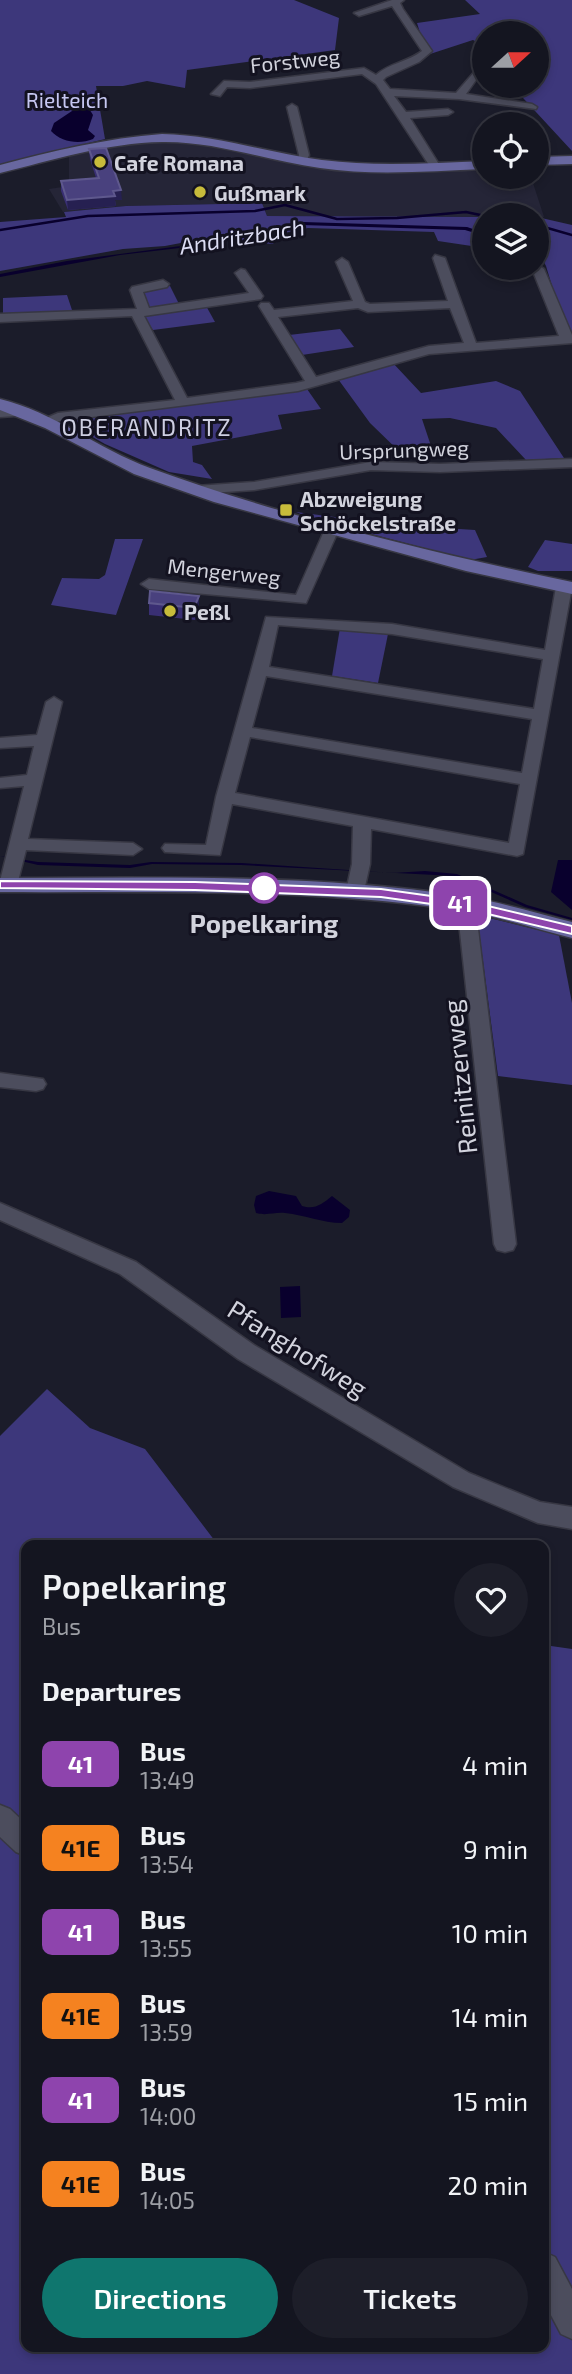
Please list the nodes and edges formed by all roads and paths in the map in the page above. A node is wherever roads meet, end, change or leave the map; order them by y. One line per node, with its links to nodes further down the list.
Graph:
1 (397, 1): 2 (street, Forstweg); 4 (street, Forstweg)
2 (359, 13)
3 (472, 78): 7 (street)
4 (379, 82): 5 (street); 6 (street, Forstweg)
5 (385, 92): 7 (street); 11 (street)
6 (215, 94)
7 (459, 96): 9 (street)
8 (292, 107): 13 (street)
9 (532, 107)
10 (448, 112): 11 (street)
11 (403, 115): 16 (street)
12 (572, 160): 14 (main road)
13 (302, 161): 16 (main road); 17 (main road)
14 (549, 161)
15 (472, 165): 16 (main road)
16 (435, 166)
17 (0, 169)
18 (439, 258): 25 (street)
19 (342, 262): 24 (street)
20 (241, 273): 23 (street)
21 (543, 280): 29 (street)
22 (163, 284): 26 (street)
23 (257, 296): 26 (street); 27 (street)
24 (360, 304): 25 (street); 27 (street)
25 (454, 304): 30 (street)
26 (140, 312): 28 (street); 32 (street)
27 (271, 314): 31 (street)
28 (0, 318)
29 (569, 339): 30 (street)
30 (471, 345): 31 (street)
31 (313, 383): 32 (street)
32 (183, 403): 34 (street)
33 (5, 409): 34 (main road)
34 (46, 421): 36 (main road)
35 (572, 463): 36 (street, Ursprungweg)
36 (196, 490): 37 (main road)
37 (332, 529): 38 (street, Mengerweg); 39 (main road)
38 (149, 584)
39 (568, 588): 40 (street)
40 (552, 656): 41 (street); 43 (street)
41 (260, 670): 43 (street); 44 (street)
42 (54, 702): 45 (street)
43 (540, 715): 48 (street)
44 (243, 731): 48 (street); 50 (street)
45 (43, 740): 46 (street); 47 (street)
46 (0, 743)
47 (34, 780): 49 (street); 52 (street)
48 (530, 780): 51 (street)
49 (0, 783)
50 (225, 797): 51 (street); 54 (street)
51 (362, 820): 57 (street)
52 (22, 825): 53 (street); 56 (street)
53 (0, 826)
54 (170, 848)
55 (133, 849): 56 (street)
56 (11, 867): 57 (main road)
57 (358, 879): 58 (main road)
58 (467, 905): 59 (main road); 63 (street, Reinitzerweg)
59 (572, 930)
60 (0, 1080): 61 (street)
61 (36, 1084)
62 (0, 1211): 64 (street, Pfanghofweg)
63 (505, 1244)
64 (572, 1518)
65 (0, 1819): 66 (street)
66 (21, 1838)
67 (549, 2278): 68 (street)
68 (572, 2323)

